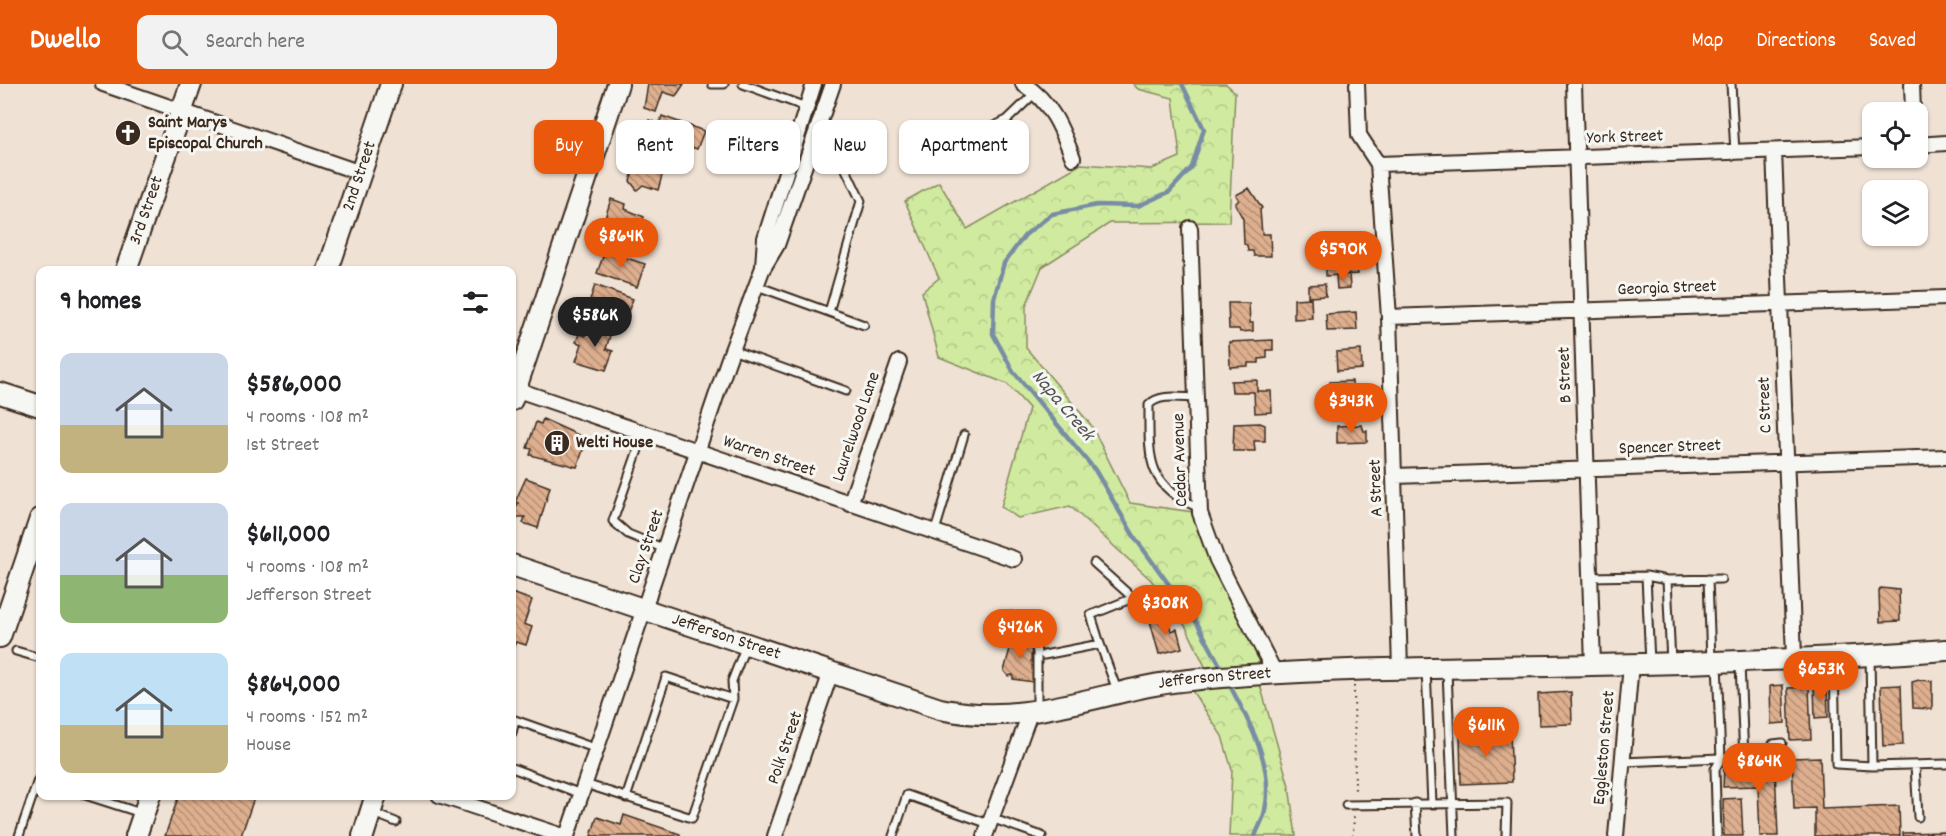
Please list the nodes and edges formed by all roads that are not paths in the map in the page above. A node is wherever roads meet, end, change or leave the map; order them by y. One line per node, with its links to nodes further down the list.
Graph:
1 (103, 84): 18 (street)
2 (191, 84): 18 (main road, 3rd Street)
3 (391, 84): 29 (main road, 2nd Street)
4 (618, 84): 43 (main road)
5 (712, 84): 6 (lane)
6 (724, 84)
7 (743, 84): 17 (lane)
8 (814, 84): 17 (street)
9 (833, 84): 23 (street)
10 (1023, 84): 15 (street)
11 (1357, 84): 28 (street)
12 (1574, 84): 26 (street, B Street)
13 (1731, 84): 25 (lane)
14 (1912, 84): 16 (street)
15 (1036, 92): 19 (lane); 27 (street)
16 (1913, 102)
17 (806, 107): 33 (street)
18 (182, 111): 29 (street); 31 (main road, 3rd Street)
19 (1007, 120)
20 (1946, 143): 21 (street)
21 (1928, 144)
22 (1862, 147): 24 (street, York Street)
23 (811, 148): 33 (street); 38 (lane)
24 (1774, 151): 25 (street, York Street); 36 (street, C Street)
25 (1735, 152): 26 (street, York Street)
26 (1577, 157): 28 (street, York Street); 37 (street, B Street)
27 (1073, 158)
28 (1378, 164): 39 (street, A Street)
29 (361, 173): 32 (main road, 2nd Street)
30 (1190, 228): 47 (street, Cedar Avenue)
31 (127, 266)
32 (329, 266)
33 (762, 270): 34 (street, Clay Street)
34 (757, 286): 38 (lane); 41 (street, Clay Street)
35 (1946, 298): 36 (street, Georgia Street)
36 (1780, 304): 37 (street, Georgia Street); 53 (street, C Street)
37 (1582, 310): 39 (street, Georgia Street); 54 (street, B Street)
38 (829, 312): 40 (lane)
39 (1389, 317): 55 (street, A Street)
40 (864, 325)
41 (732, 350): 44 (lane); 51 (street, Clay Street)
42 (899, 362): 56 (street, Laurelwood Lane)
43 (516, 383)
44 (846, 391)
45 (0, 393): 48 (main road)
46 (516, 393): 49 (street, Warren Street)
47 (1196, 398): 57 (street, Cedar Avenue); 57 (lane)
48 (36, 405)
49 (645, 433): 51 (street, Warren Street); 60 (lane)
50 (963, 435): 58 (lane)
51 (698, 451): 56 (street, Warren Street); 60 (street, Clay Street)
52 (1946, 457): 53 (street, Spencer Street)
53 (1786, 462): 54 (street, Spencer Street); 79 (street, C Street)
54 (1587, 470): 55 (street, Spencer Street); 65 (street, B Street)
55 (1395, 476): 88 (street, A Street)
56 (850, 504): 58 (street, Warren Street)
57 (1200, 508): 90 (street, Cedar Avenue)
58 (935, 531): 61 (street, Warren Street)
59 (36, 546): 71 (main road)
60 (665, 549): 69 (street, Clay Street)
61 (1014, 559)
62 (1094, 563): 72 (lane)
63 (516, 566): 69 (main road, Jefferson Street)
64 (1646, 576): 65 (lane); 68 (lane); 84 (lane)
65 (1590, 577): 85 (street, B Street)
66 (1708, 579): 67 (lane); 68 (lane); 81 (lane)
67 (1721, 579)
68 (1667, 580): 83 (lane)
69 (644, 611): 73 (main road, Jefferson Street); 96 (street, Clay Street)
70 (1011, 616): 93 (lane)
71 (0, 637)
72 (1100, 644): 76 (lane); 91 (lane)
73 (746, 645): 89 (main road, Jefferson Street); 92 (lane)
74 (1946, 650): 77 (main road, Jefferson Street)
75 (16, 651): 78 (lane)
76 (1044, 655)
77 (1870, 656): 80 (main road, Jefferson Street); 102 (lane)
78 (36, 657)
79 (1794, 657): 80 (main road, Jefferson Street); 82 (main road, Jefferson Street)
80 (1834, 657): 102 (lane)
81 (1714, 660): 82 (main road, Jefferson Street); 83 (main road, Jefferson Street); 98 (lane)
82 (1740, 660): 97 (lane)
83 (1671, 662): 84 (main road, Jefferson Street)
84 (1640, 663): 85 (main road, Jefferson Street); 99 (street, Eggleston Street)
85 (1593, 665): 86 (main road, Jefferson Street)
86 (1447, 666): 87 (main road, Jefferson Street); 110 (lane)
87 (1426, 667): 88 (main road, Jefferson Street); 113 (lane)
88 (1400, 668): 90 (main road, Jefferson Street)
89 (831, 672): 93 (main road, Jefferson Street); 118 (street, Polk Street)
90 (1275, 673): 91 (main road, Jefferson Street)
91 (1118, 693): 93 (main road, Jefferson Street)
92 (734, 699): 106 (lane); 106 (lane)
93 (1033, 712): 117 (street)
94 (516, 721): 96 (lane)
95 (1782, 743): 97 (lane)
96 (597, 749): 105 (street, Clay Street)
97 (1744, 758): 98 (lane)
98 (1721, 759): 99 (lane); 130 (lane)
99 (1622, 762): 129 (street, Eggleston Street)
100 (1946, 764): 101 (lane)
101 (1915, 765): 102 (lane); 115 (lane)
102 (1872, 766)
103 (516, 769): 105 (lane)
104 (36, 786): 119 (lane)
105 (583, 789): 106 (lane); 123 (street, Clay Street)
106 (626, 798)
107 (119, 800): 111 (lane)
108 (454, 800): 122 (street)
109 (1415, 803): 113 (lane); 114 (lane); 126 (lane)
110 (1452, 803): 113 (lane); 127 (lane); 128 (lane)
111 (147, 804): 120 (main road)
112 (373, 804): 116 (lane); 121 (main road)
113 (1432, 804)
114 (1346, 805)
115 (1918, 817)
116 (396, 822)
117 (989, 826): 124 (lane); 125 (lane)
118 (779, 835)
119 (19, 836)
120 (136, 836)
121 (363, 836)
122 (563, 836)
123 (567, 836)
124 (893, 836)
125 (1042, 836)
126 (1417, 836)
127 (1454, 836)
128 (1506, 836)
129 (1616, 836)
130 (1717, 836)

